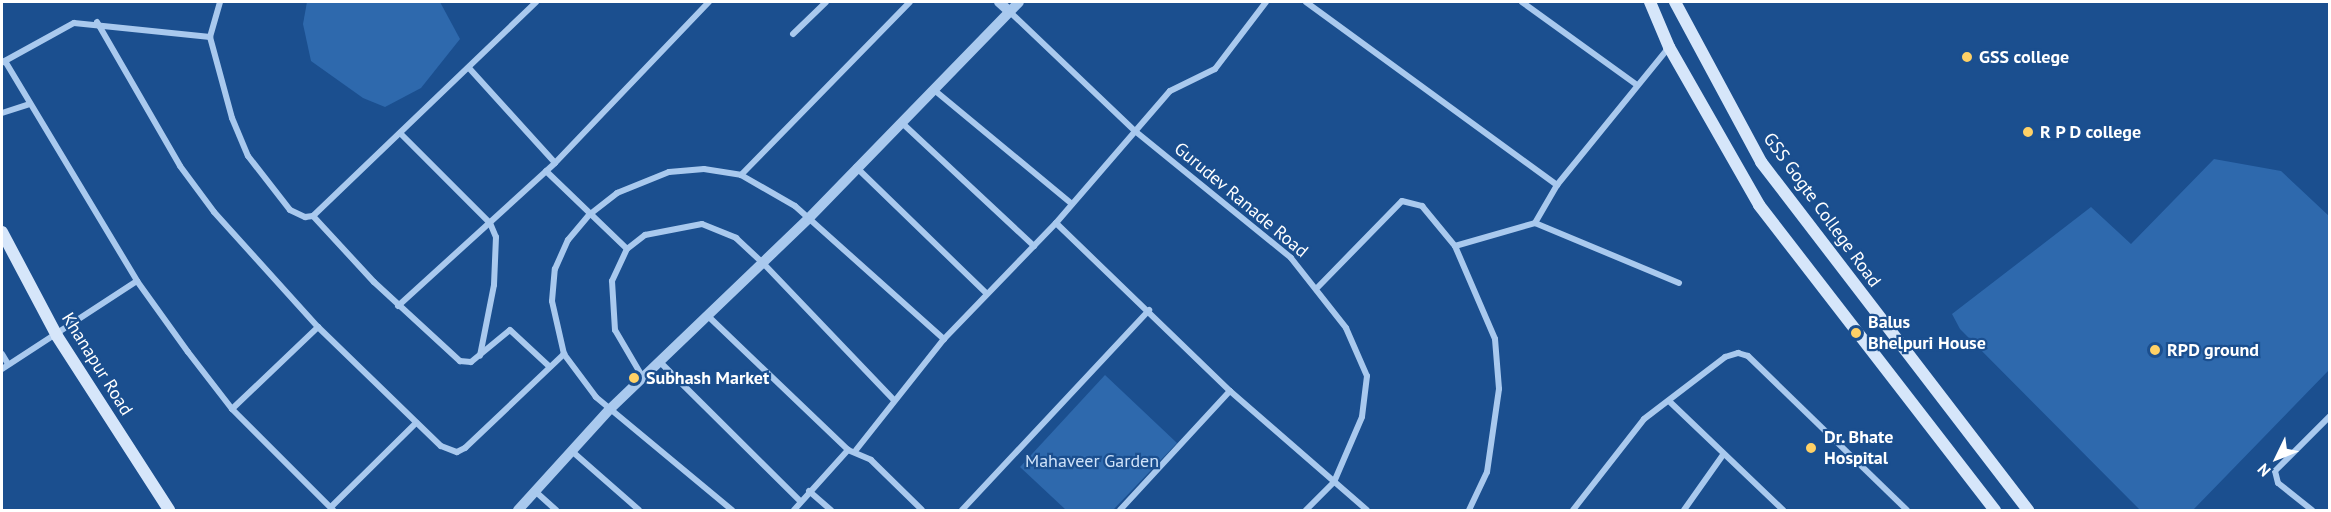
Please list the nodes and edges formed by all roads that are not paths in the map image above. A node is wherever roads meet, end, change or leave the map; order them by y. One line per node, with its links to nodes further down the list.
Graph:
1 (220, 2): 16 (street)
2 (536, 2): 19 (street)
3 (709, 2): 27 (street)
4 (826, 2): 15 (street)
5 (909, 2): 30 (street)
6 (999, 2): 13 (street)
7 (1019, 2): 13 (street)
8 (1266, 2): 25 (street)
9 (1306, 2): 31 (street)
10 (1522, 2): 20 (street)
11 (1650, 2): 17 (main road)
12 (1675, 2): 96 (main road, GSS Gogte College Road)
13 (1010, 12): 21 (street); 25 (street, Gurudev Ranade Road)
14 (97, 22): 16 (street); 18 (street); 51 (street)
15 (793, 34)
16 (210, 37): 34 (street)
17 (1669, 47): 20 (street); 95 (main road)
18 (3, 62): 22 (street)
19 (469, 68): 26 (street); 27 (street)
20 (1637, 85): 31 (street)
21 (933, 89): 24 (street); 32 (street)
22 (29, 104): 23 (street); 44 (street)
23 (2, 112)
24 (901, 122): 28 (street); 40 (street)
25 (1135, 131): 32 (street); 46 (street, Gurudev Ranade Road)
26 (399, 133): 34 (street); 36 (street)
27 (555, 163): 29 (street)
28 (856, 167): 35 (street); 47 (street)
29 (546, 171): 33 (street); 36 (street)
30 (741, 175): 33 (street); 35 (street)
31 (1557, 185): 38 (street)
32 (1072, 204): 37 (street)
33 (589, 215): 42 (street); 55 (street)
34 (313, 216): 48 (street)
35 (809, 218): 43 (street); 53 (street)
36 (490, 223): 48 (street); 56 (street)
37 (1056, 223): 40 (street); 49 (street)
38 (1535, 223): 41 (street); 45 (street)
39 (2, 232): 52 (main road, Khanapur Road)
40 (1034, 246): 47 (street)
41 (1455, 246): 46 (street); 90 (street)
42 (627, 249): 43 (street); 61 (street)
43 (762, 262): 50 (street); 63 (street)
44 (137, 281): 52 (street); 65 (street)
45 (1679, 283)
46 (1318, 287): 73 (street, Gurudev Ranade Road)
47 (987, 294): 53 (street)
48 (398, 306): 56 (street)
49 (1149, 310): 62 (street); 86 (street)
50 (709, 317): 57 (street); 69 (street)
51 (318, 327): 65 (street); 68 (street)
52 (57, 336): 58 (street); 78 (main road, Khanapur Road)
53 (944, 339): 63 (street)
54 (2, 354): 58 (street)
55 (564, 354): 59 (street); 66 (street)
56 (480, 356): 59 (street)
57 (659, 361): 61 (street); 76 (street)
58 (8, 364): 60 (street)
59 (550, 367): 68 (street)
60 (2, 369)
61 (642, 376): 66 (street)
62 (1230, 391): 73 (street); 87 (street)
63 (893, 399): 70 (street)
64 (1669, 400): 72 (street); 91 (street); 94 (street)
65 (232, 409): 77 (street)
66 (609, 409): 71 (street); 82 (street)
67 (2330, 416): 97 (street)
68 (416, 423): 77 (street)
69 (848, 450): 70 (street); 74 (street)
70 (856, 450): 85 (street)
71 (574, 453): 75 (street); 81 (street)
72 (1723, 455): 92 (street); 93 (street)
73 (1334, 482): 88 (street, Gurudev Ranade Road); 89 (street)
74 (809, 491): 76 (street); 84 (street)
75 (536, 492): 79 (street); 80 (street)
76 (800, 501): 83 (street)
77 (332, 509)
78 (169, 510)
79 (518, 510)
80 (556, 510)
81 (639, 510)
82 (732, 510)
83 (794, 510)
84 (831, 510)
85 (922, 510)
86 (962, 510)
87 (1120, 510)
88 (1306, 510)
89 (1367, 510)
90 (1469, 510)
91 (1573, 510)
92 (1684, 510)
93 (1784, 510)
94 (1907, 510)
95 (1995, 510)
96 (2028, 510)
97 (2312, 510)

